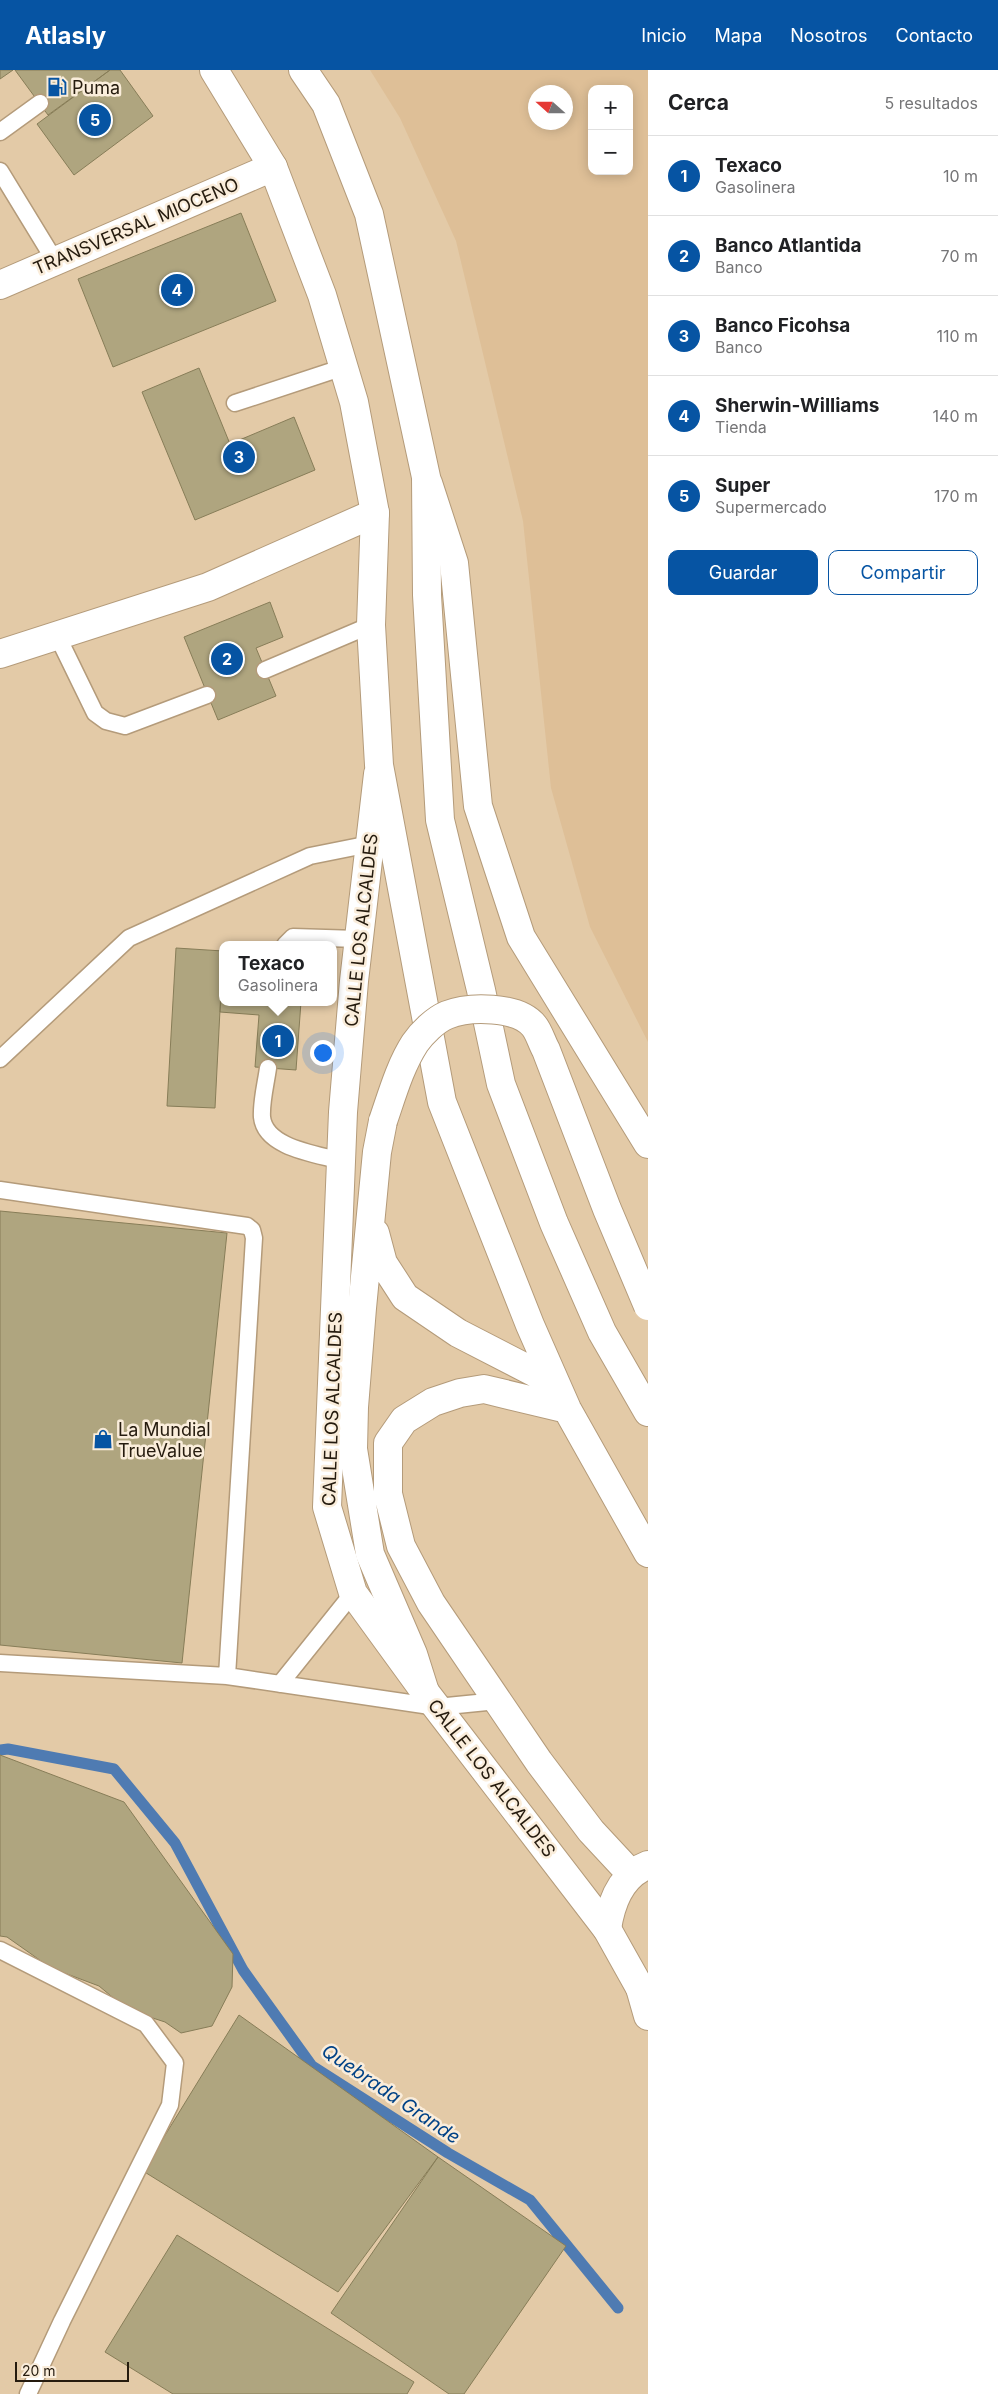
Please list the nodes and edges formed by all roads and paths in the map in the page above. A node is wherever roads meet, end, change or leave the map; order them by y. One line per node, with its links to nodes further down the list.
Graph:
1 (214, 70): 5 (main road)
2 (303, 70): 11 (main road)
3 (40, 104): 4 (lane)
4 (0, 132)
5 (273, 167): 7 (main road, TRANSVERSAL MIOCENO); 9 (main road)
6 (0, 171): 7 (lane)
7 (55, 261): 8 (main road, TRANSVERSAL MIOCENO)
8 (0, 285)
9 (344, 367): 10 (lane); 12 (main road)
10 (235, 403)
11 (426, 477): 24 (main road); 31 (main road)
12 (375, 513): 13 (main road); 14 (main road)
13 (371, 625): 16 (lane); 18 (main road)
14 (57, 635): 15 (main road); 17 (lane)
15 (0, 654)
16 (265, 670)
17 (207, 695)
18 (379, 765): 19 (main road, CALLE LOS ALCALDES); 29 (main road)
19 (370, 844): 20 (main road, CALLE LOS ALCALDES); 22 (lane)
20 (358, 939): 21 (lane); 25 (main road, CALLE LOS ALCALDES)
21 (289, 941)
22 (0, 1059)
23 (268, 1068): 25 (lane)
24 (648, 1144)
25 (342, 1161): 33 (main road, CALLE LOS ALCALDES)
26 (0, 1190): 35 (lane)
27 (371, 1219): 28 (main road, bridge); 29 (main road); 37 (main road)
28 (648, 1306)
29 (556, 1383): 30 (main road)
30 (567, 1409): 32 (main road); 38 (main road)
31 (648, 1412)
32 (648, 1553)
33 (353, 1593): 36 (lane); 37 (main road, CALLE LOS ALCALDES)
34 (0, 1664): 35 (lane)
35 (227, 1676): 36 (lane)
36 (280, 1684): 37 (lane)
37 (431, 1699): 38 (lane); 40 (main road, CALLE LOS ALCALDES)
38 (496, 1701): 39 (main road)
39 (639, 1869): 40 (main road)
40 (607, 1929): 42 (main road, CALLE LOS ALCALDES)
41 (0, 1950): 44 (lane)
42 (644, 1989): 43 (main road, CALLE LOS ALCALDES)
43 (648, 2016)
44 (28, 2394)

